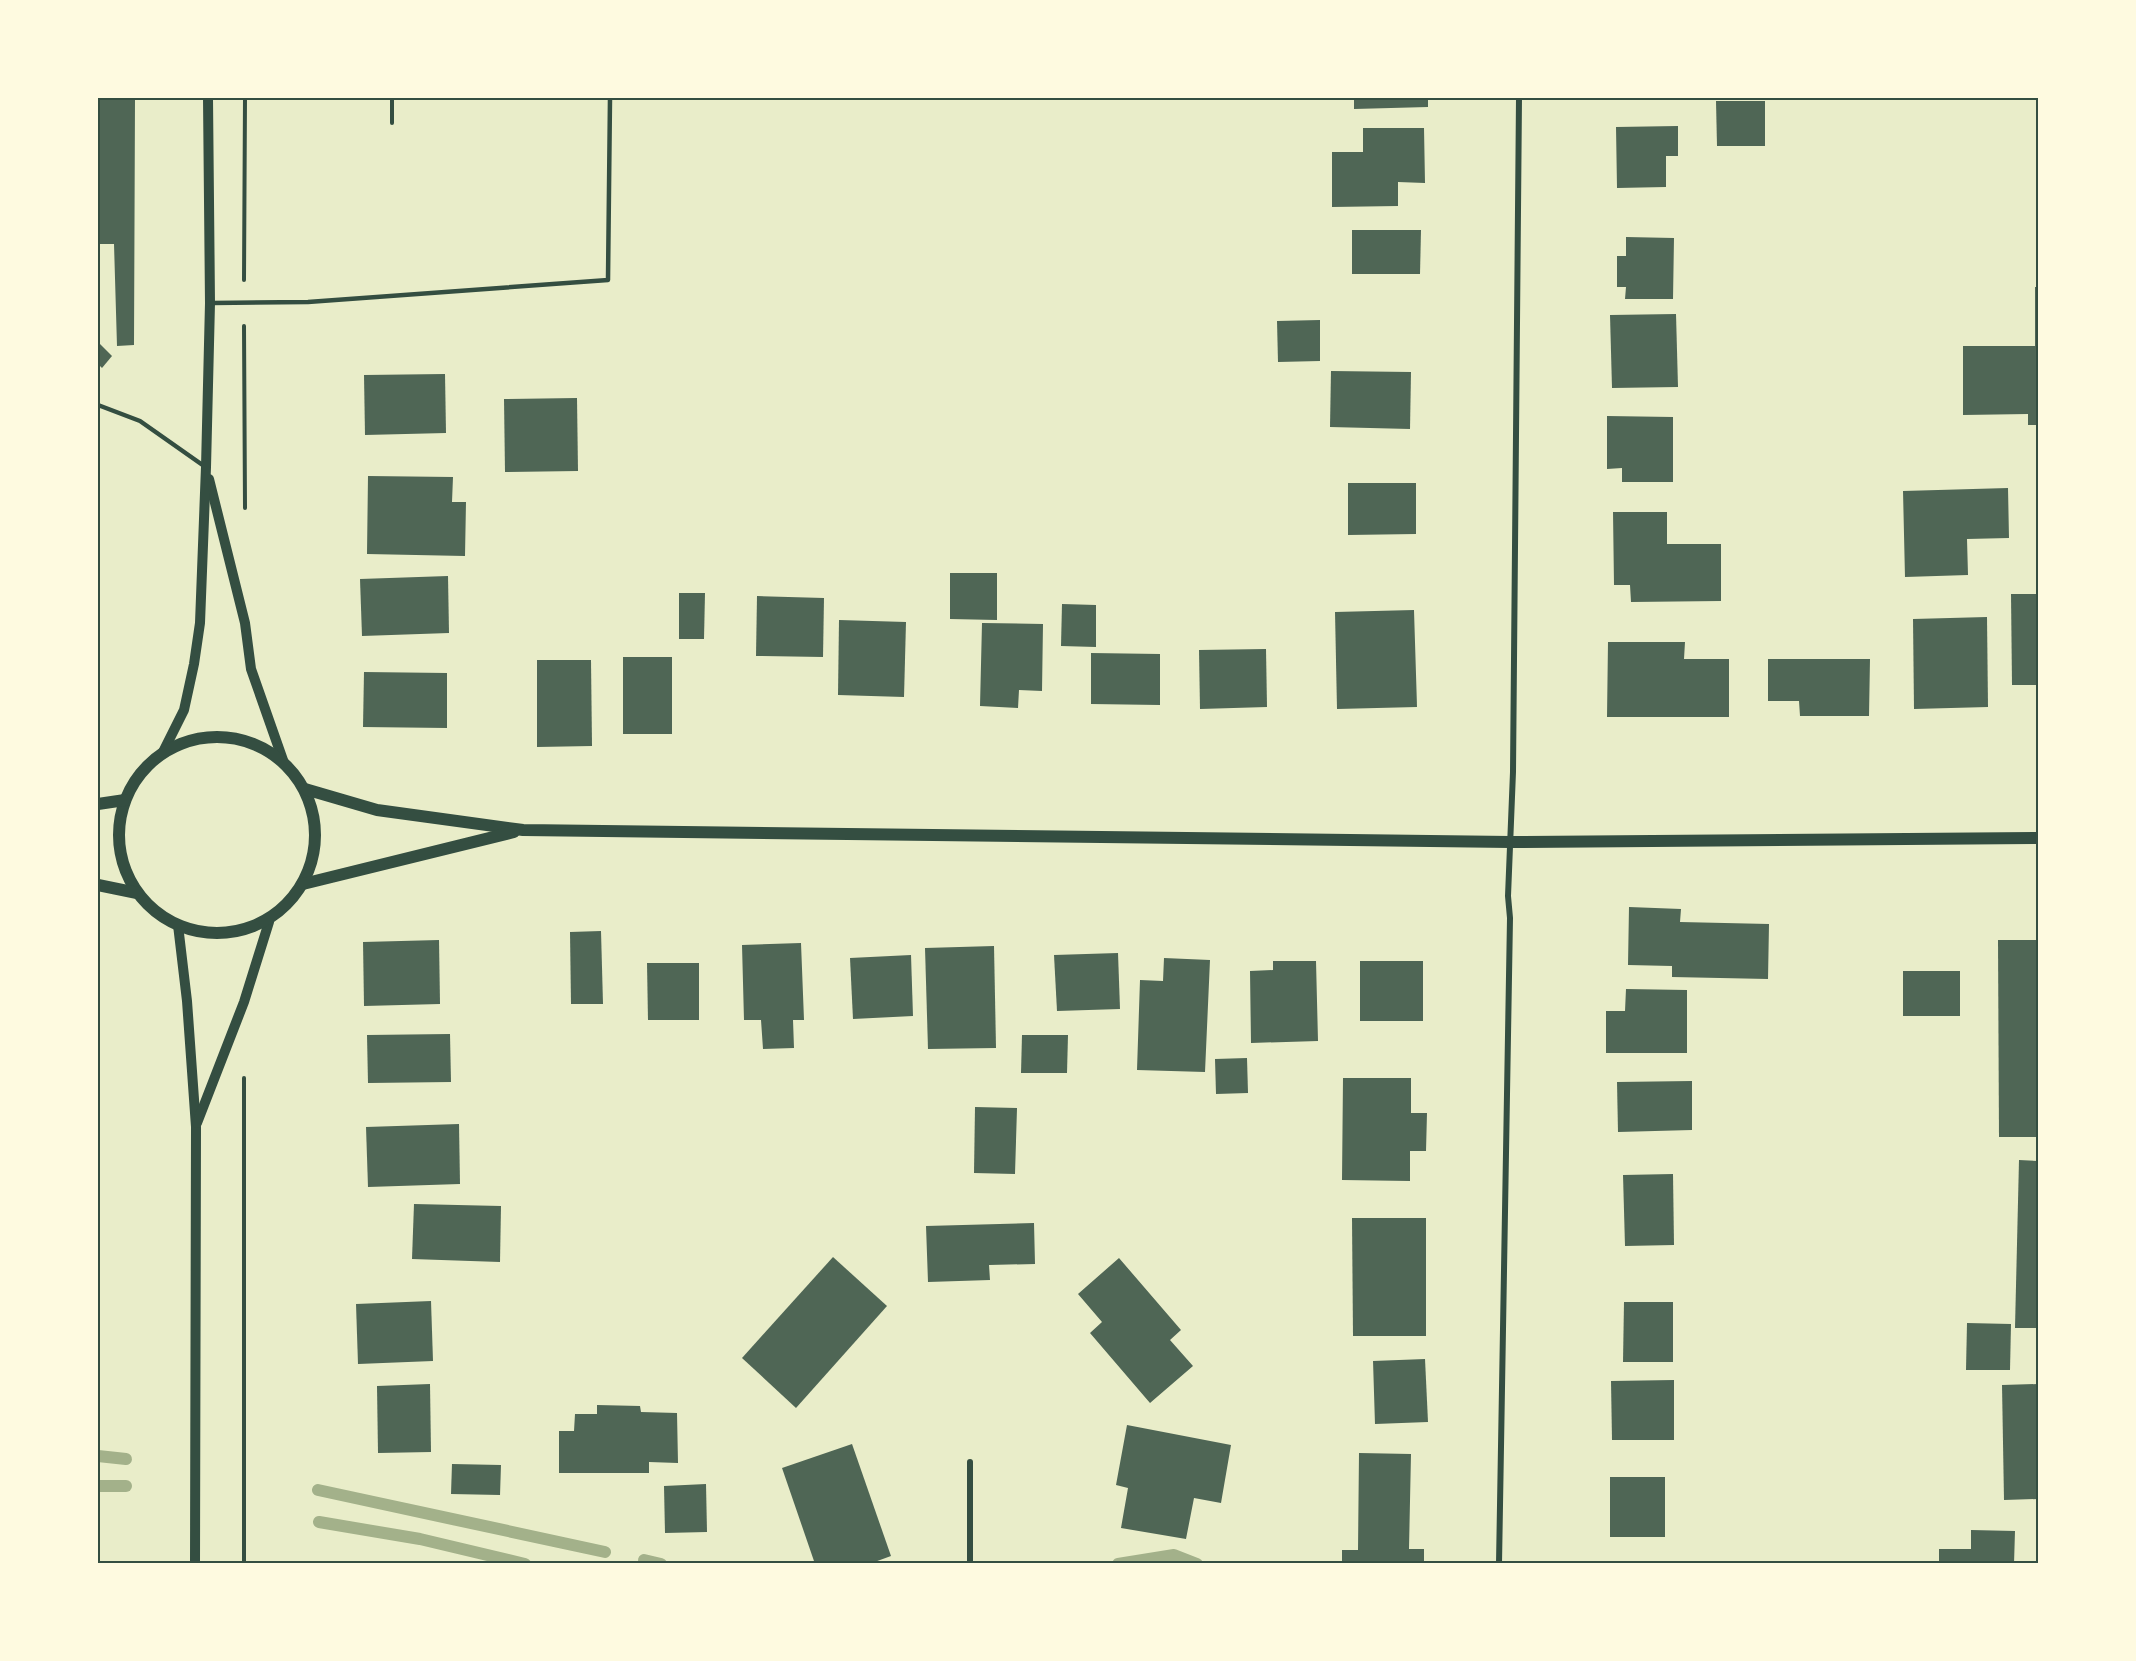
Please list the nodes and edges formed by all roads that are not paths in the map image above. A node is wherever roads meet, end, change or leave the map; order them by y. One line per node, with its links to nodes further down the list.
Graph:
1 (208, 98): 4 (street)
2 (610, 98): 4 (lane)
3 (1519, 98): 14 (street)
4 (210, 303): 6 (street)
5 (98, 405): 6 (lane)
6 (206, 467): 7 (street); 8 (street)
7 (162, 752): 8 (main road); 10 (main road)
8 (284, 763): 9 (main road)
9 (305, 789): 12 (main road); 15 (main road)
10 (124, 800): 11 (main road); 17 (main road)
11 (98, 804)
12 (522, 830): 14 (main road); 15 (main road)
13 (2038, 838): 14 (main road)
14 (1510, 842): 24 (street)
15 (303, 884): 18 (main road)
16 (98, 885): 17 (main road)
17 (137, 893): 19 (main road)
18 (269, 922): 19 (main road); 20 (street)
19 (178, 925): 20 (street)
20 (196, 1126): 22 (street)
21 (970, 1462): 23 (street)
22 (195, 1563)
23 (970, 1563)
24 (1499, 1563)

